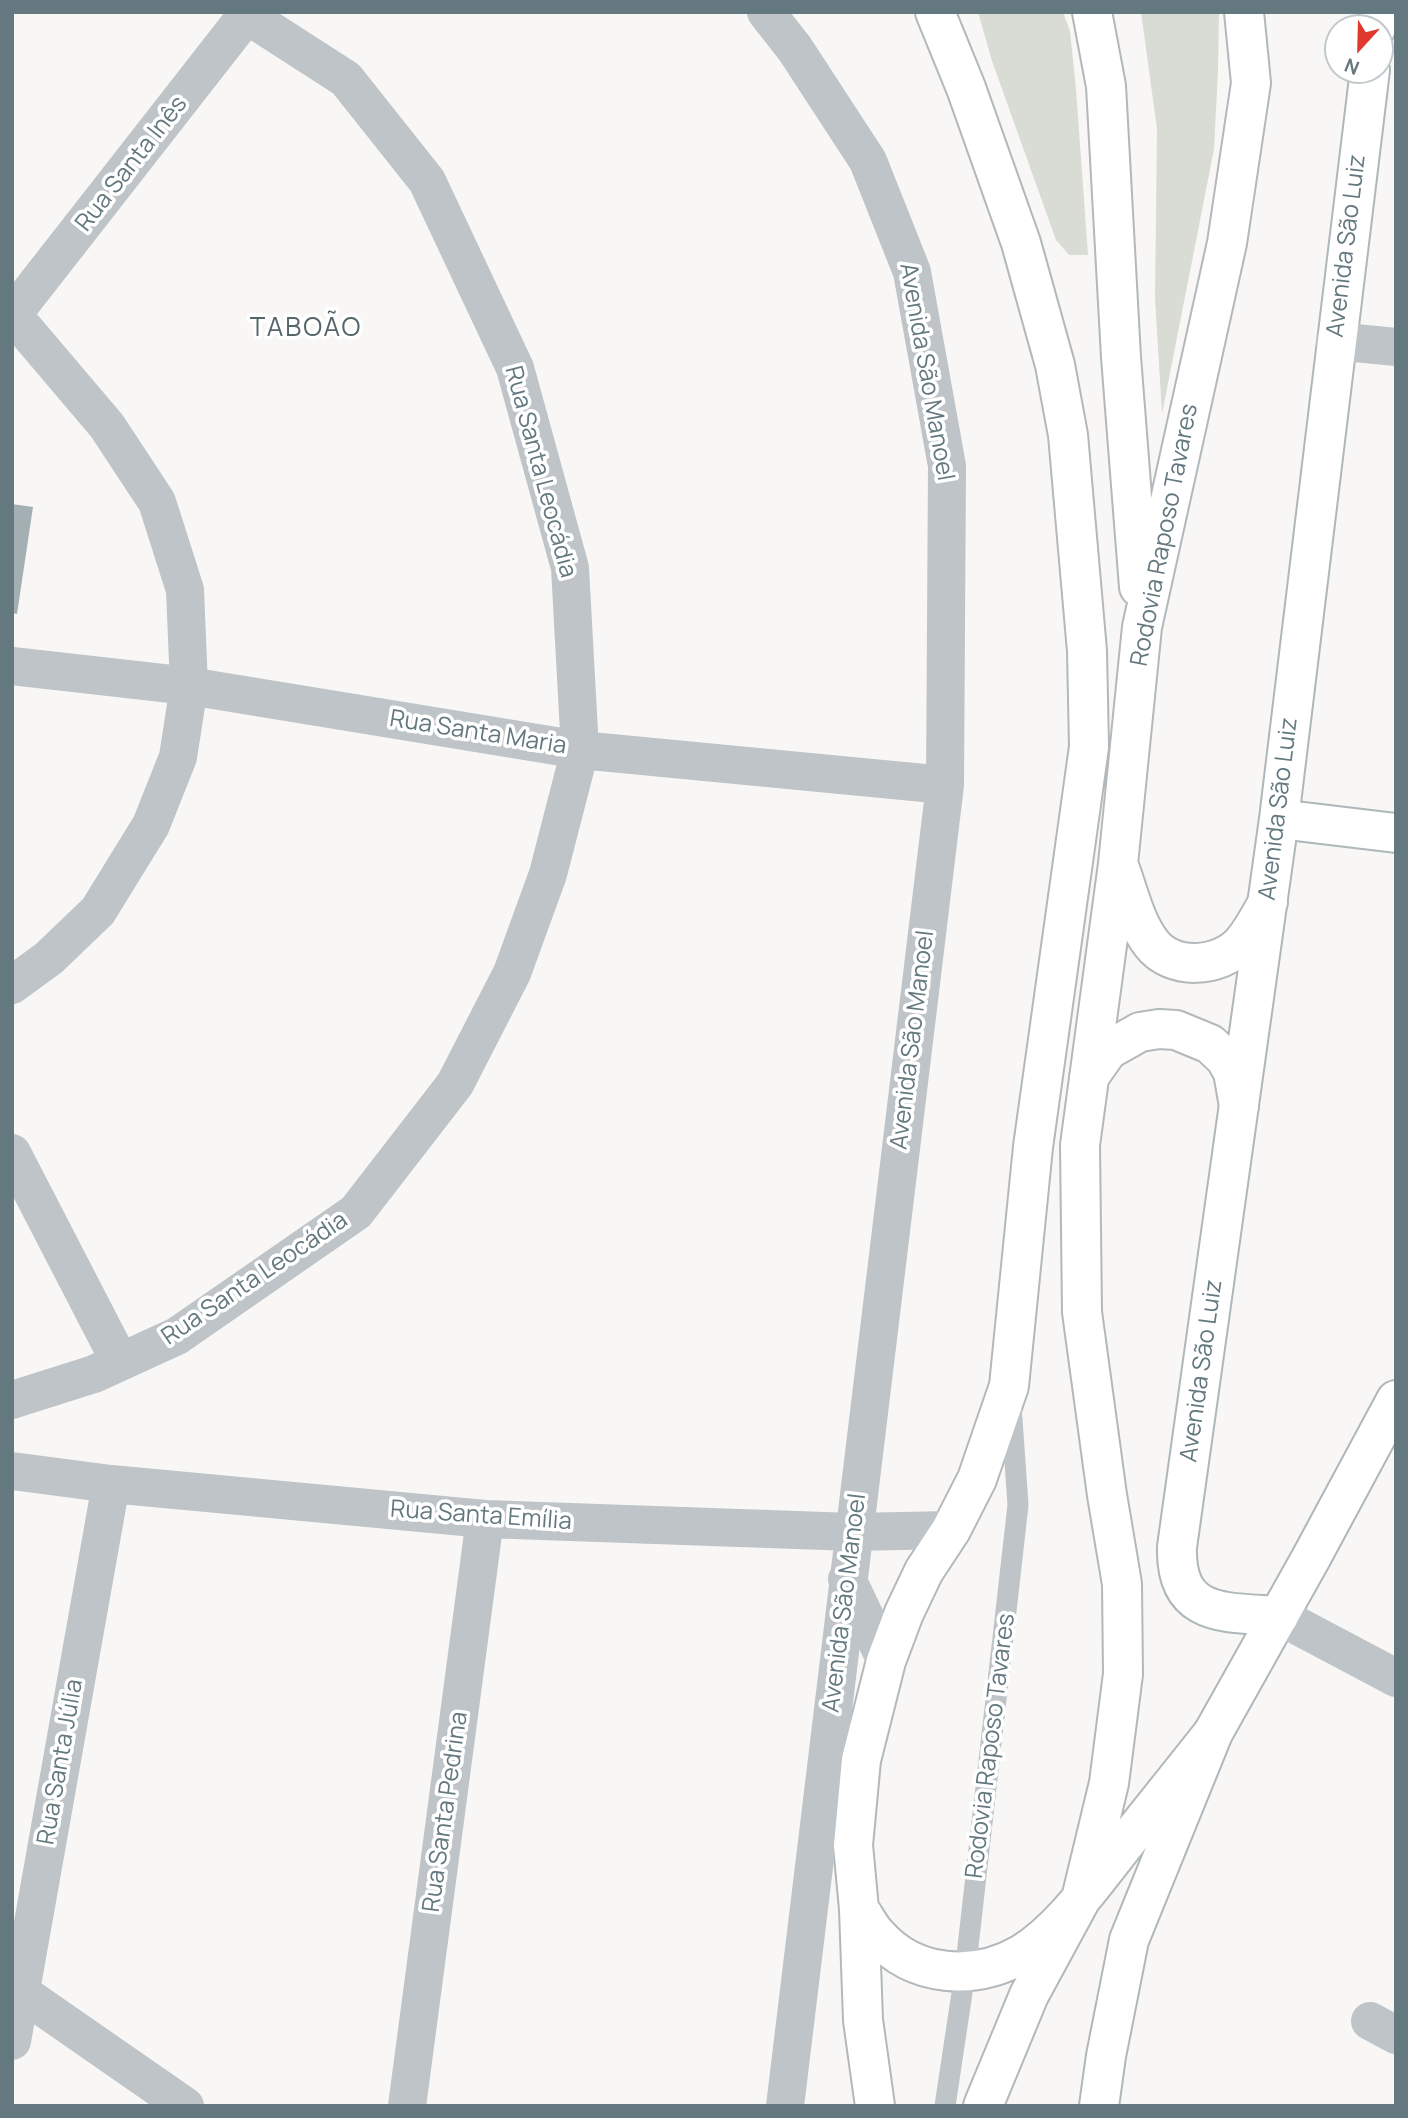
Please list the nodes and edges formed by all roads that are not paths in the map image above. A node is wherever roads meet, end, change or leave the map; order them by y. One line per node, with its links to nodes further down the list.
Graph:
1 (766, 12): 16 (street, Avenida São Manoel)
2 (935, 12): 8 (main road)
3 (956, 12): 8 (main road)
4 (1092, 12): 12 (main road)
5 (1244, 12): 12 (main road, Rodovia Raposo Tavares)
6 (247, 14): 9 (street, Rua Santa Inês); 15 (street, Rua Santa Leocádia)
7 (1368, 84): 10 (main road, Avenida São Luiz)
8 (966, 89): 26 (main road)
9 (13, 314): 14 (street)
10 (1335, 341): 11 (street); 17 (main road, Avenida São Luiz)
11 (1396, 347)
12 (1142, 628): 19 (main road, Rodovia Raposo Tavares)
13 (12, 666): 14 (street, Rua Santa Maria)
14 (189, 687): 15 (street, Rua Santa Maria); 21 (street)
15 (580, 750): 16 (street, Rua Santa Maria); 25 (street, Rua Santa Leocádia)
16 (945, 785): 33 (street, Avenida São Manoel)
17 (1279, 819): 18 (main road); 20 (main road, Avenida São Luiz)
18 (1396, 833)
19 (1118, 864): 20 (main road); 22 (main road, Rodovia Raposo Tavares)
20 (1268, 902): 23 (main road, Avenida São Luiz)
21 (12, 985)
22 (1089, 1077): 23 (main road); 39 (main road, Rodovia Raposo Tavares)
23 (1239, 1106): 35 (main road, Avenida São Luiz)
24 (12, 1153): 25 (street)
25 (120, 1362): 27 (street, Rua Santa Leocádia)
26 (1009, 1385): 32 (main road); 41 (lane, Rodovia Raposo Tavares)
27 (12, 1400)
28 (1396, 1401): 35 (main road)
29 (12, 1471): 30 (street, Rua Santa Emília)
30 (111, 1484): 31 (street, Rua Santa Emília); 42 (street, Rua Santa Júlia)
31 (485, 1519): 33 (street, Rua Santa Emília); 45 (street, Rua Santa Pedrina)
32 (951, 1530): 33 (street, Rua Santa Emília); 36 (main road)
33 (853, 1532): 34 (street, Avenida São Manoel)
34 (847, 1578): 36 (street); 46 (street, Avenida São Manoel)
35 (1279, 1616): 37 (street); 38 (main road)
36 (886, 1661): 40 (main road)
37 (1396, 1678)
38 (1213, 1733): 39 (main road); 50 (main road)
39 (1081, 1899): 41 (main road); 49 (main road)
40 (859, 1909): 41 (main road); 47 (main road)
41 (965, 1973): 48 (lane, Rodovia Raposo Tavares)
42 (16, 1988): 43 (street, Rua Santa Júlia); 44 (street)
43 (12, 2041)
44 (185, 2106)
45 (407, 2106)
46 (785, 2106)
47 (875, 2106)
48 (945, 2106)
49 (983, 2106)
50 (1099, 2106)

